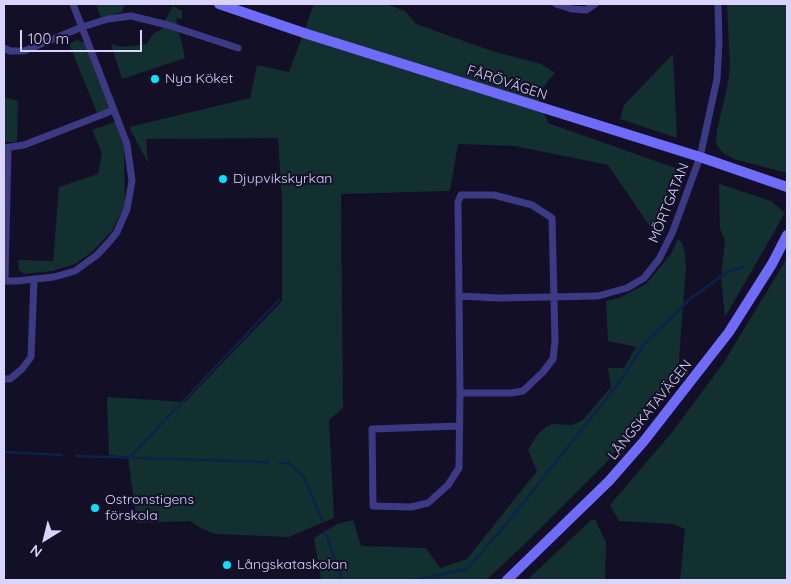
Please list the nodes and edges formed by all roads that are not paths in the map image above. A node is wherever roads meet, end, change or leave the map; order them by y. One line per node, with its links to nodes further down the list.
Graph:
1 (73, 4): 6 (street)
2 (219, 4): 11 (street, FÅRÖVÄGEN)
3 (556, 4): 4 (street)
4 (596, 4)
5 (718, 4): 11 (street, MÖRTGATAN)
6 (82, 28): 7 (street); 8 (street); 9 (street)
7 (4, 48)
8 (238, 48)
9 (114, 110): 10 (street); 14 (street)
10 (6, 148): 15 (street)
11 (700, 157): 12 (street, FÅRÖVÄGEN); 17 (street, MÖRTGATAN)
12 (787, 187)
13 (787, 235): 21 (street, LÅNGSKATAVÄGEN)
14 (34, 279): 15 (street); 18 (street)
15 (4, 281)
16 (459, 296): 17 (street, MÖRTGATAN); 17 (street); 19 (street)
17 (553, 297): 19 (street)
18 (4, 379)
19 (460, 393): 20 (street)
20 (459, 426): 20 (street)
21 (507, 580)

